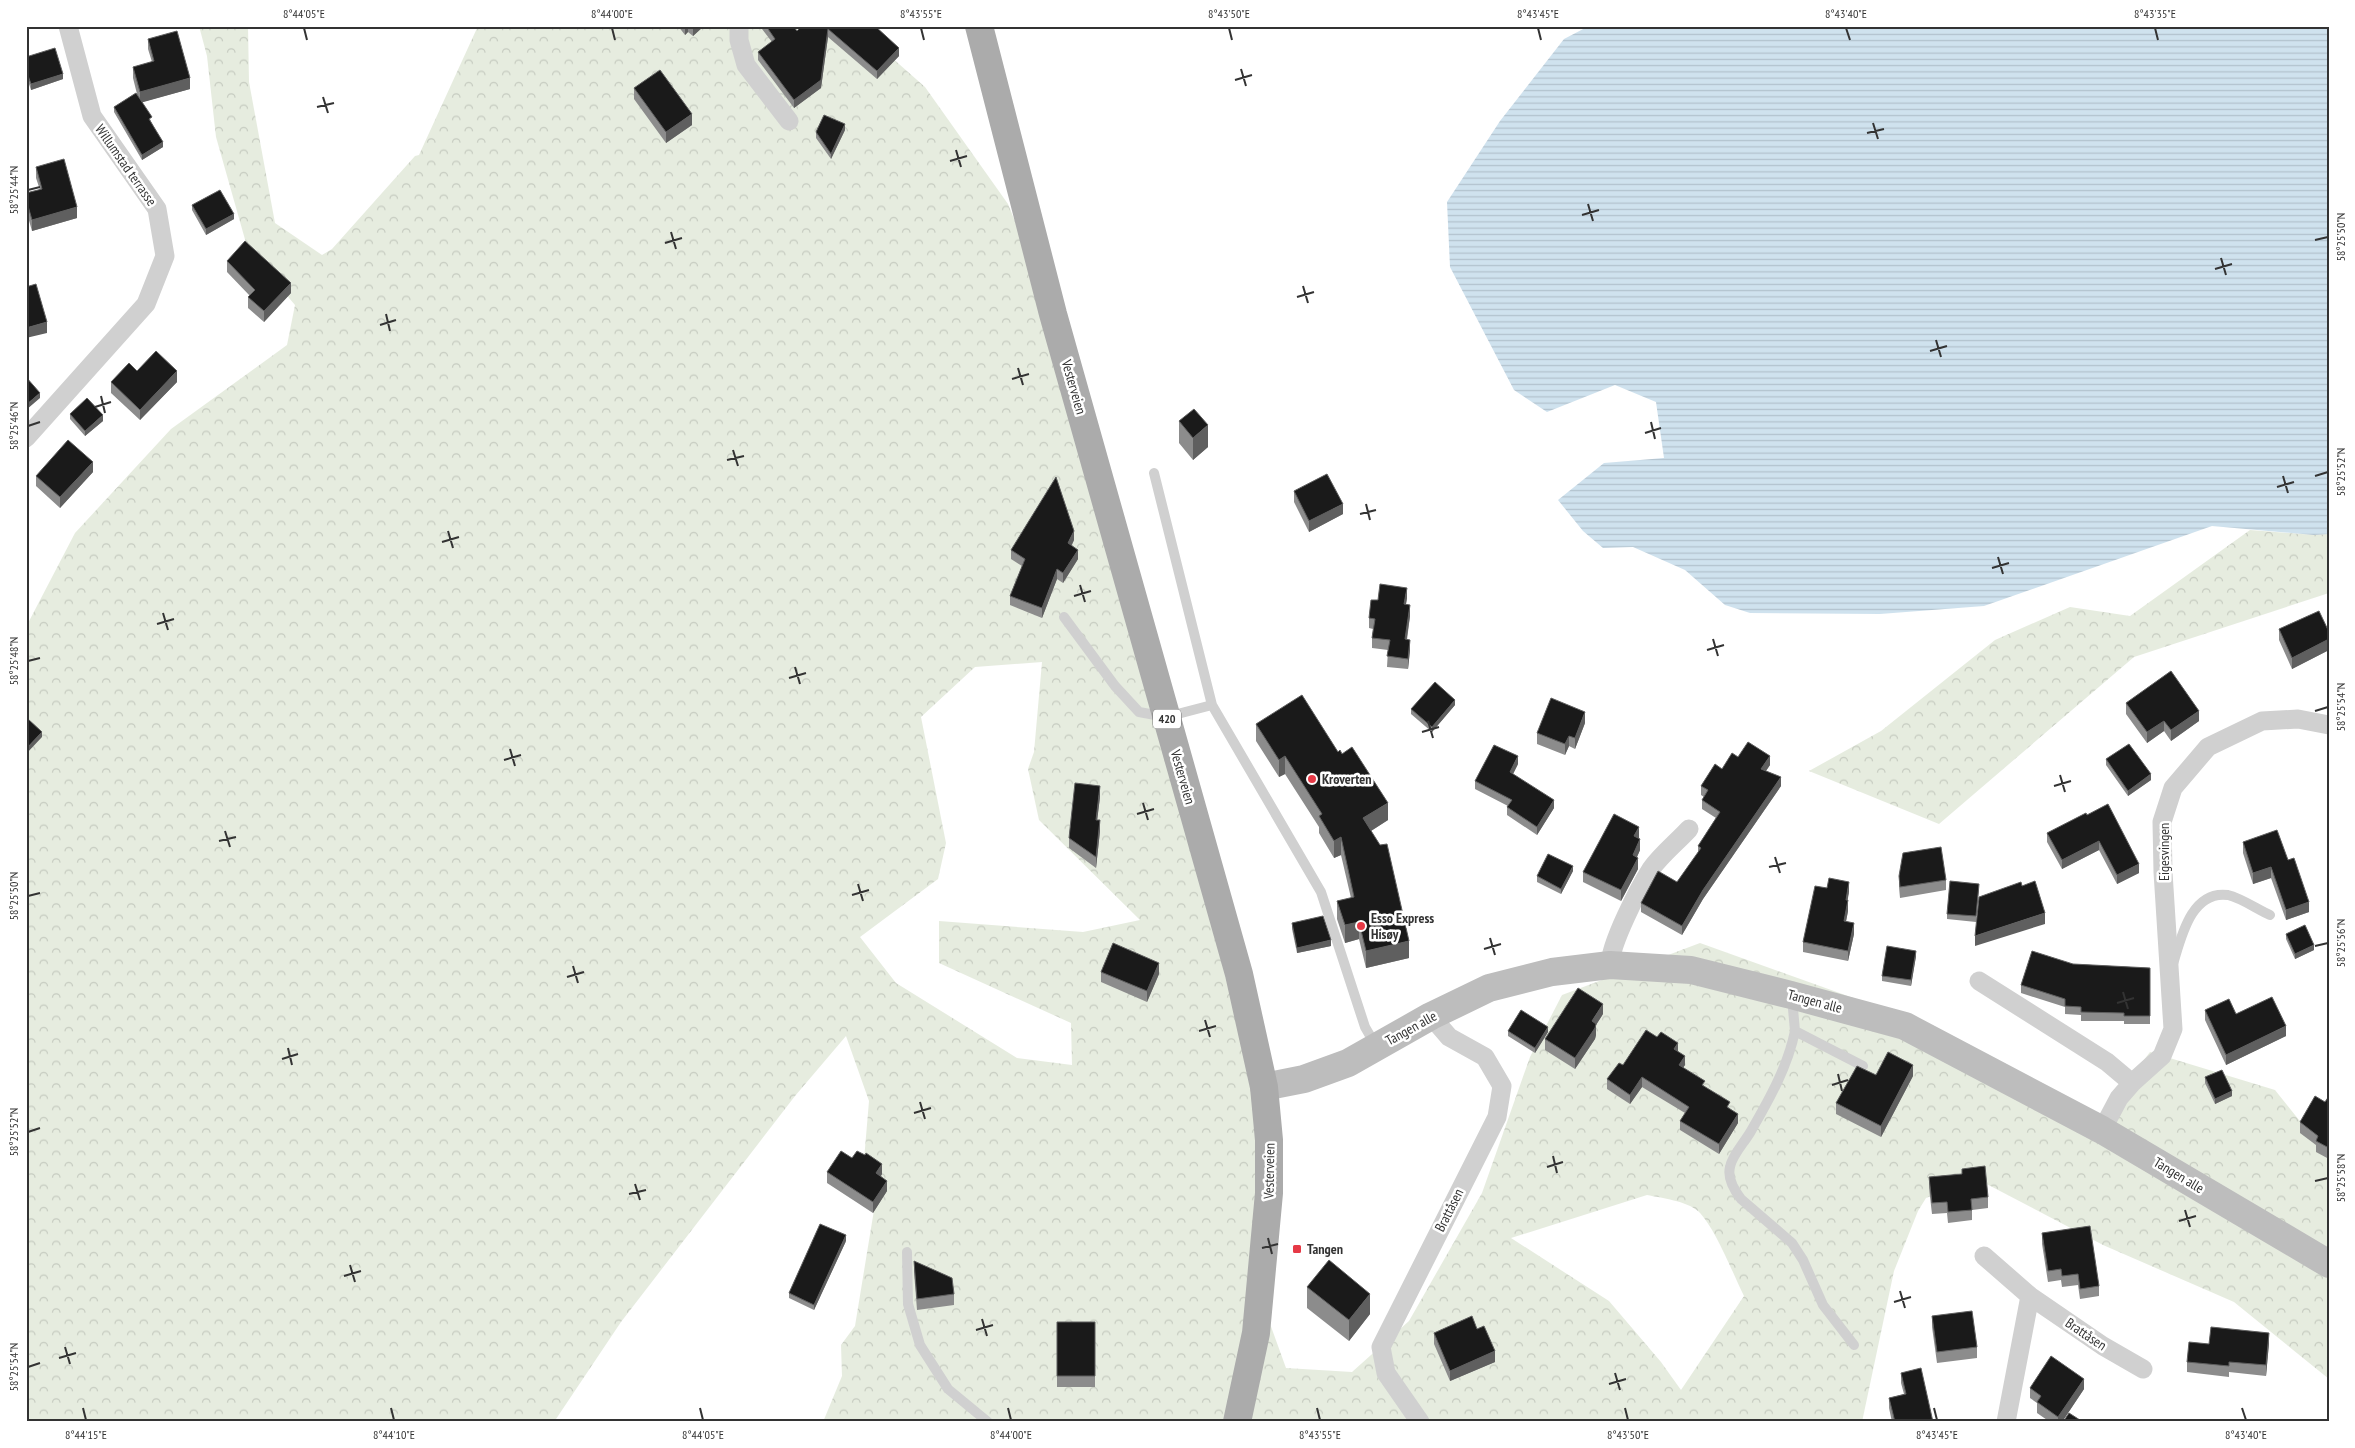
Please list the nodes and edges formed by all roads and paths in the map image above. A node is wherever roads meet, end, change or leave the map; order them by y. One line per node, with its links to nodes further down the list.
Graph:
1 (68, 26): 5 (street, Willumstad terrasse)
2 (738, 26): 4 (street)
3 (979, 26): 9 (main road, Vesterveien / 420)
4 (789, 121)
5 (26, 438)
6 (1154, 473): 8 (lane)
7 (1064, 617): 9 (lane)
8 (1212, 705): 9 (lane); 19 (lane)
9 (1166, 717): 22 (main road, Vesterveien / 420)
10 (2329, 725): 14 (street, Eigesvingen)
11 (1688, 829): 13 (street)
12 (2270, 916): 14 (lane)
13 (1610, 965): 16 (main road, Tangen alle); 17 (main road, Tangen alle)
14 (2170, 975): 21 (street, Eigesvingen)
15 (1978, 981): 21 (street)
16 (1791, 995): 18 (lane); 23 (main road, Tangen alle)
17 (1431, 1016): 19 (main road, Tangen alle); 32 (street, Brattåsen)
18 (1795, 1031): 20 (lane); 28 (lane)
19 (1376, 1047): 22 (main road, Tangen alle)
20 (1863, 1066)
21 (2132, 1083): 23 (street, Eigesvingen)
22 (1264, 1087): 31 (main road, Vesterveien / 420)
23 (2102, 1130): 26 (main road, Tangen alle)
24 (907, 1252): 30 (lane)
25 (1984, 1256): 27 (street, Brattåsen)
26 (2329, 1264)
27 (2030, 1296): 29 (street, Brattåsen); 33 (street)
28 (1854, 1345)
29 (2143, 1369)
30 (988, 1422)
31 (1237, 1422)
32 (1420, 1422)
33 (2006, 1422)

